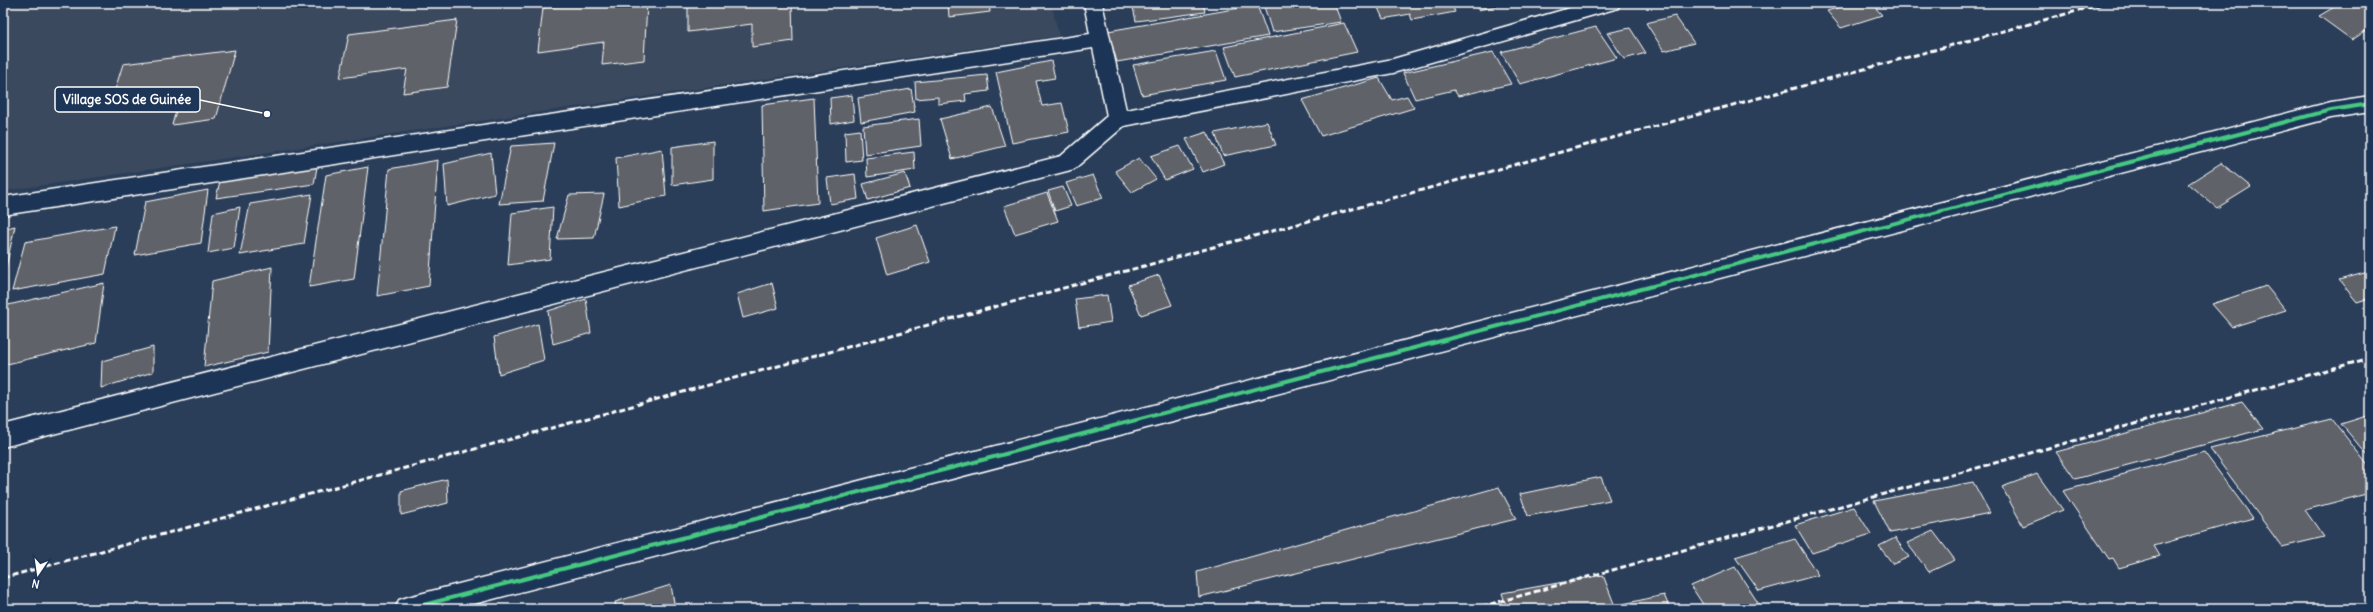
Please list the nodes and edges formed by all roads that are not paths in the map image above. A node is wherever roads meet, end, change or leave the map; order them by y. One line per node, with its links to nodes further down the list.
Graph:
1 (1093, 3): 3 (street)
2 (1611, 3): 5 (street)
3 (1100, 40): 5 (street); 6 (street)
4 (2370, 104): 8 (street)
5 (1118, 119): 7 (street)
6 (3, 206)
7 (3, 436)
8 (408, 609)

